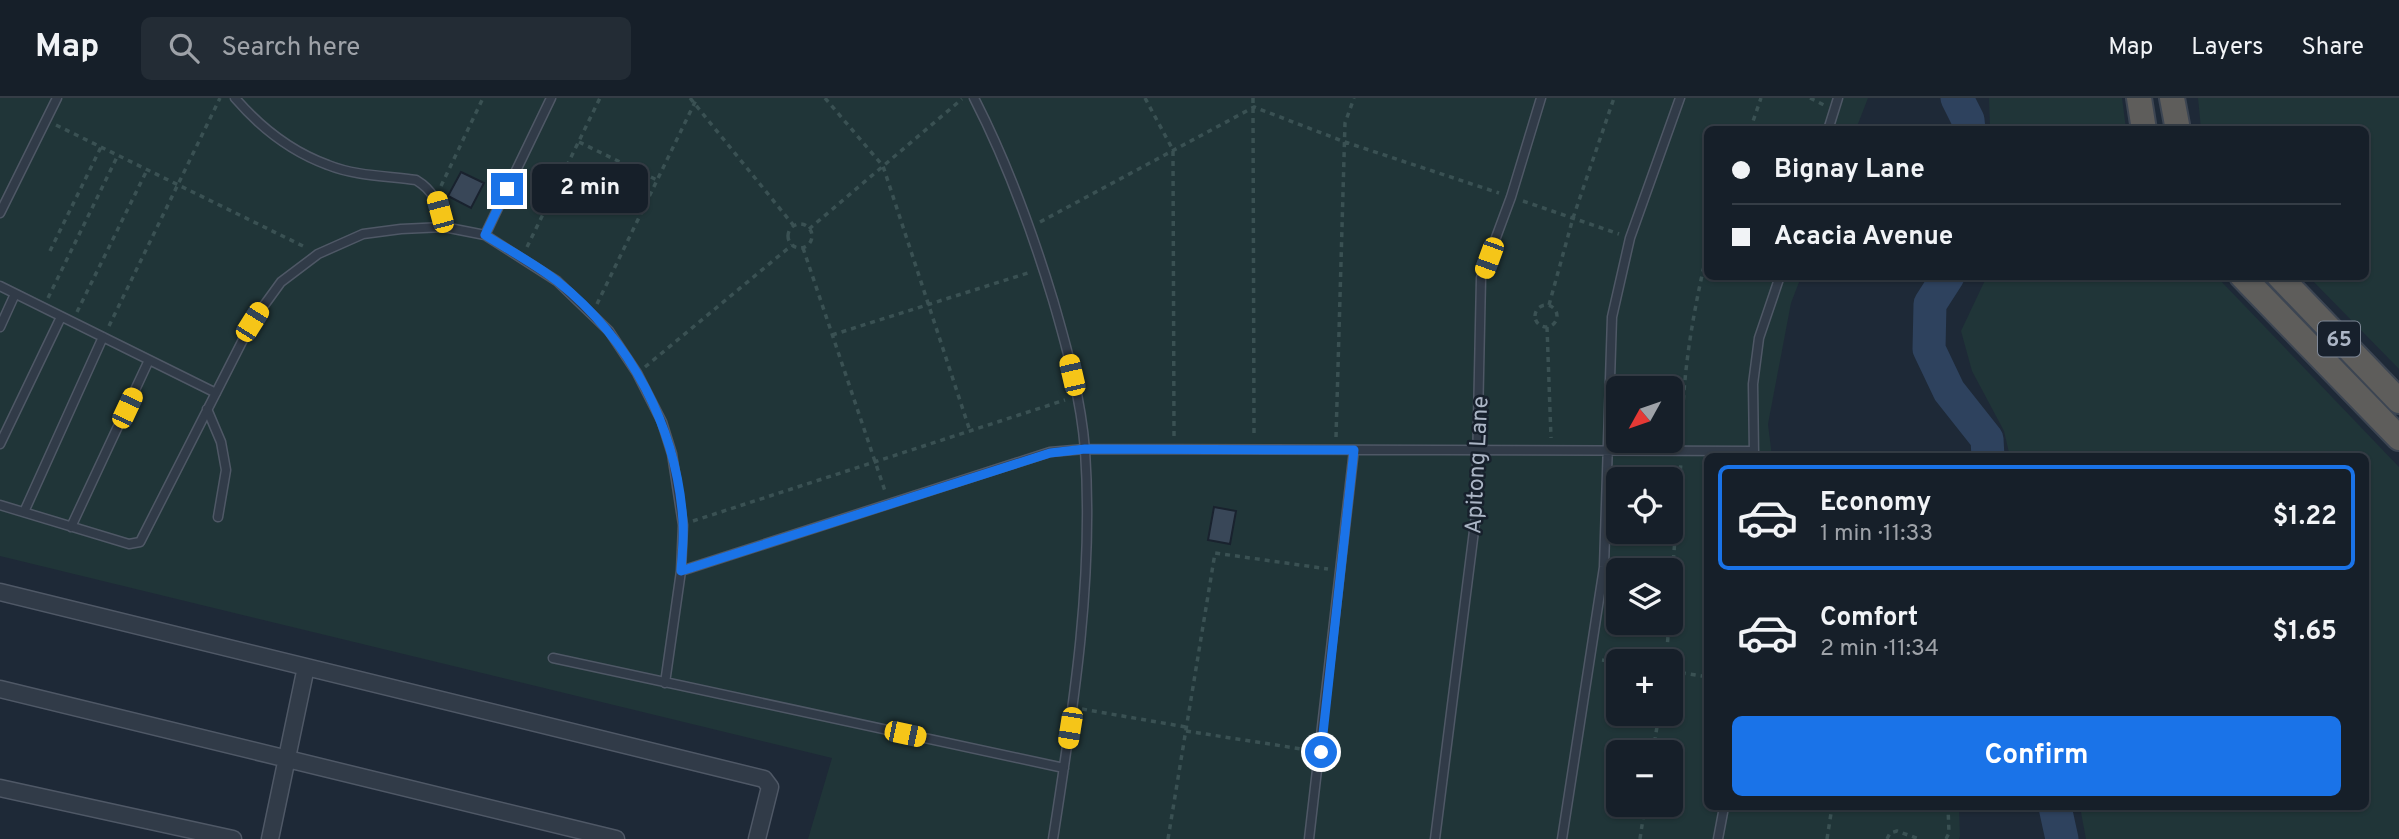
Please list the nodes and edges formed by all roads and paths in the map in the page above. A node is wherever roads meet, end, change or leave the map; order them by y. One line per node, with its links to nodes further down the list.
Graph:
1 (57, 98): 24 (lane)
2 (220, 98): 37 (path)
3 (235, 98): 38 (lane)
4 (483, 98): 38 (path)
5 (551, 98): 46 (lane)
6 (600, 98): 29 (path)
7 (690, 98): 22 (path)
8 (697, 98): 22 (path)
9 (824, 98): 34 (path)
10 (964, 98): 34 (path)
11 (974, 98): 44 (lane)
12 (1145, 98): 32 (path)
13 (1253, 98): 23 (path)
14 (1354, 98): 30 (path)
15 (1541, 98): 39 (lane, Apitong Lane)
16 (1614, 98): 41 (path)
17 (1680, 98): 47 (lane)
18 (1761, 98): 25 (path)
19 (1838, 98): 26 (lane)
20 (2139, 98): 27 (highway)
21 (2172, 98): 28 (highway)
22 (694, 104): 36 (path); 42 (path)
23 (1254, 107): 30 (path); 32 (path); 83 (path)
24 (46, 120): 31 (path); 40 (lane)
25 (1751, 126)
26 (1829, 126)
27 (2143, 126)
28 (2177, 126)
29 (579, 142): 36 (path); 52 (path)
30 (1345, 142): 39 (path); 84 (path)
31 (101, 147): 33 (path); 50 (path)
32 (1173, 150): 44 (path); 82 (path)
33 (118, 155): 35 (path); 62 (path)
34 (883, 166): 45 (path); 60 (path)
35 (147, 170): 37 (path); 65 (path)
36 (657, 180): 63 (path)
37 (177, 185): 51 (path); 69 (path)
38 (436, 197): 43 (lane)
39 (1511, 197): 41 (path); 86 (lane, Apitong Lane)
40 (0, 213)
41 (1573, 218): 47 (path); 61 (path)
42 (794, 226): 45 (path); 48 (path)
43 (444, 227): 46 (lane); 51 (lane)
44 (1029, 228): 54 (lane)
45 (809, 229): 49 (path)
46 (485, 235): 52 (lane)
47 (1630, 238): 72 (lane)
48 (792, 245): 49 (path); 71 (path)
49 (803, 248): 68 (path)
50 (50, 251)
51 (318, 254): 73 (lane)
52 (522, 257): 63 (lane)
53 (1704, 266): 75 (path)
54 (1043, 269): 60 (path); 74 (lane)
55 (1779, 280): 93 (lane)
56 (2246, 280): 79 (highway, 65)
57 (2283, 280): 76 (highway, 65)
58 (0, 286): 59 (lane)
59 (15, 294): 62 (lane); 66 (lane)
60 (929, 304): 68 (path); 78 (path)
61 (1549, 305): 67 (path); 67 (path)
62 (43, 308): 64 (lane)
63 (592, 314): 71 (lane)
64 (61, 317): 65 (lane); 80 (lane)
65 (72, 322): 69 (lane)
66 (0, 327)
67 (1547, 327): 87 (path)
68 (832, 335): 94 (path)
69 (103, 337): 70 (lane); 97 (lane)
70 (149, 360): 73 (lane); 100 (lane)
71 (638, 373): 99 (lane)
72 (1610, 376)
73 (216, 393): 77 (lane)
74 (1077, 396): 78 (path); 81 (lane)
75 (1684, 397)
76 (2399, 401)
77 (207, 409): 98 (lane); 100 (lane)
78 (970, 431): 94 (path)
79 (2399, 438)
80 (0, 444)
81 (1085, 449): 82 (lane); 95 (lane); 111 (lane)
82 (1174, 449): 83 (lane)
83 (1254, 450): 84 (lane)
84 (1335, 450): 85 (lane)
85 (1354, 450): 86 (lane); 102 (lane)
86 (1479, 450): 87 (lane); 128 (lane, Apitong Lane)
87 (1552, 451): 88 (lane)
88 (1606, 451)
89 (1684, 451): 92 (lane)
90 (1607, 453): 129 (lane)
91 (1682, 453): 101 (path)
92 (1730, 453)
93 (1754, 453)
94 (875, 462): 95 (path); 99 (path)
95 (888, 503): 103 (lane)
96 (0, 505): 97 (lane)
97 (24, 513): 100 (lane)
98 (218, 517)
99 (683, 525): 103 (lane)
100 (71, 527)
101 (1674, 558)
102 (1340, 570): 112 (path); 113 (lane)
103 (681, 571): 109 (lane)
104 (0, 592): 106 (street)
105 (553, 658): 109 (lane)
106 (306, 667): 114 (street); 124 (street)
107 (1683, 673): 108 (path)
108 (1704, 676)
109 (665, 682): 115 (lane)
110 (0, 689): 114 (street)
111 (1073, 708): 112 (path); 115 (lane)
112 (1186, 729): 113 (path); 126 (path)
113 (1321, 752): 127 (lane)
114 (287, 759): 122 (street); 123 (street)
115 (1064, 768): 125 (lane)
116 (0, 788): 121 (street)
117 (1723, 810): 131 (lane)
118 (1831, 810): 132 (path)
119 (1948, 810): 135 (path)
120 (1643, 817): 130 (path)
121 (233, 839)
122 (270, 839)
123 (616, 839)
124 (757, 839)
125 (1053, 839)
126 (1168, 839)
127 (1309, 839)
128 (1435, 839)
129 (1562, 839)
130 (1640, 839)
131 (1718, 839)
132 (1826, 839)
133 (1887, 839): 134 (path)
134 (1919, 839)
135 (1946, 839)

